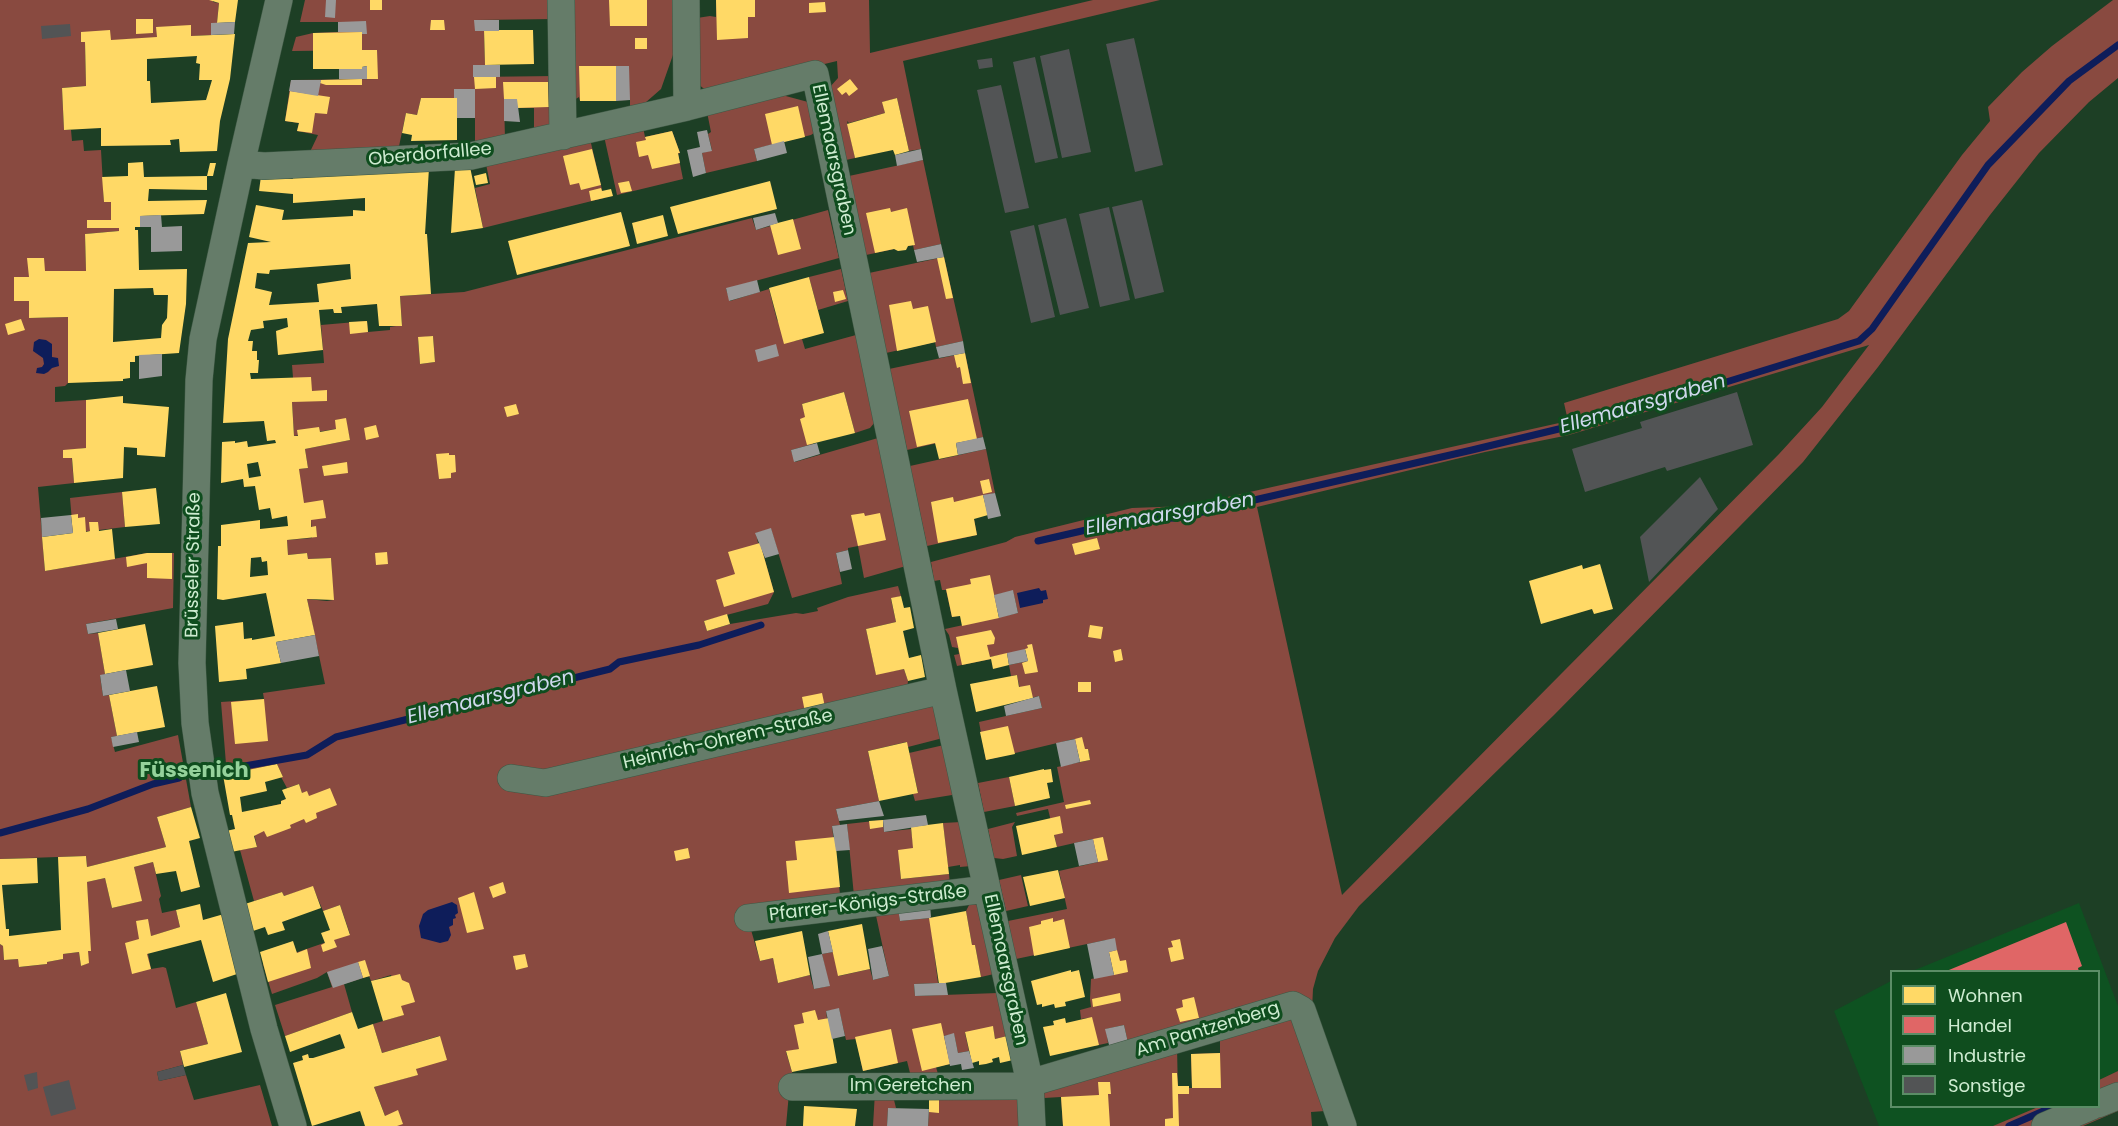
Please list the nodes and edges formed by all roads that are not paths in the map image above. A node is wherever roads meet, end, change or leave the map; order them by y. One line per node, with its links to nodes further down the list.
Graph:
1 (279, 0): 7 (street, Brüsseler Straße)
2 (561, 0): 6 (street)
3 (686, 0): 5 (street)
4 (815, 74): 5 (street, Oberdorfallee); 8 (street, Ellemaarsgraben)
5 (687, 107): 6 (street, Oberdorfallee)
6 (562, 136): 7 (street, Oberdorfallee)
7 (241, 164): 17 (street, Brüsseler Straße)
8 (943, 690): 9 (street, Heinrich-Ohrem-Straße); 10 (street, Ellemaarsgraben)
9 (511, 778)
10 (987, 889): 11 (street, Pfarrer-Königs-Straße); 12 (street, Ellemaarsgraben)
11 (748, 918)
12 (1030, 1083): 13 (street, Im Geretchen); 18 (street, Ellemaarsgraben); 19 (street, Am Pantzenberg)
13 (792, 1087)
14 (2118, 1096): 15 (street)
15 (2100, 1103)
16 (2090, 1108): 20 (street)
17 (293, 1126)
18 (1032, 1126)
19 (1343, 1126)
20 (2045, 1126)

